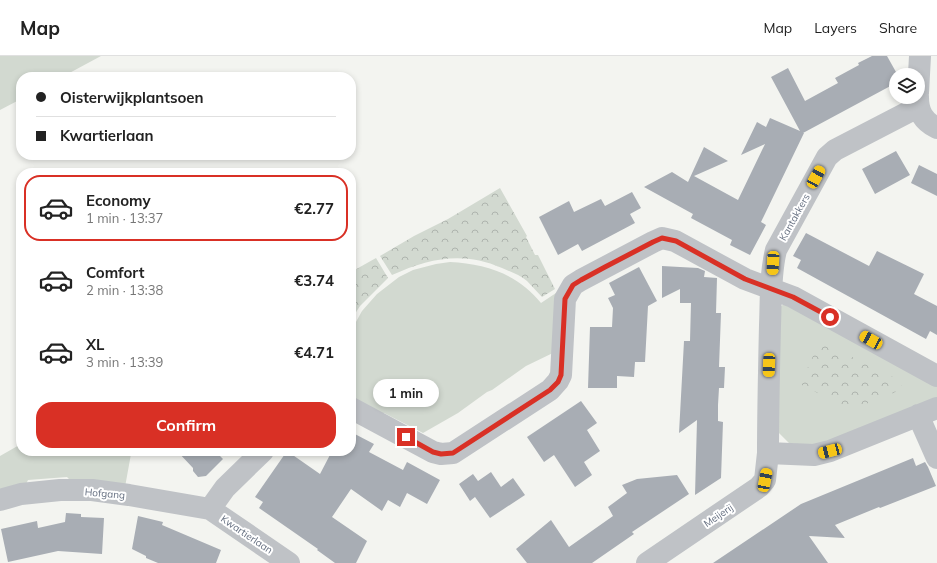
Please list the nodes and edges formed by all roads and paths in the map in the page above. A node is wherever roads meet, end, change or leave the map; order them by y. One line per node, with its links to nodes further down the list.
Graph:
1 (920, 56): 2 (street)
2 (919, 68)
3 (910, 104): 6 (street, Kantakkers)
4 (919, 104): 5 (street)
5 (937, 128)
6 (772, 289): 7 (street); 8 (street); 10 (street, Kantakkers)
7 (937, 376)
8 (356, 411)
9 (928, 411): 10 (street); 12 (street)
10 (768, 453): 16 (street, Meijerij)
11 (258, 456): 14 (street, Kwartierlaan)
12 (937, 458)
13 (0, 500): 14 (street, Hofgang)
14 (210, 509): 15 (street, Kwartierlaan)
15 (289, 563)
16 (647, 563)

